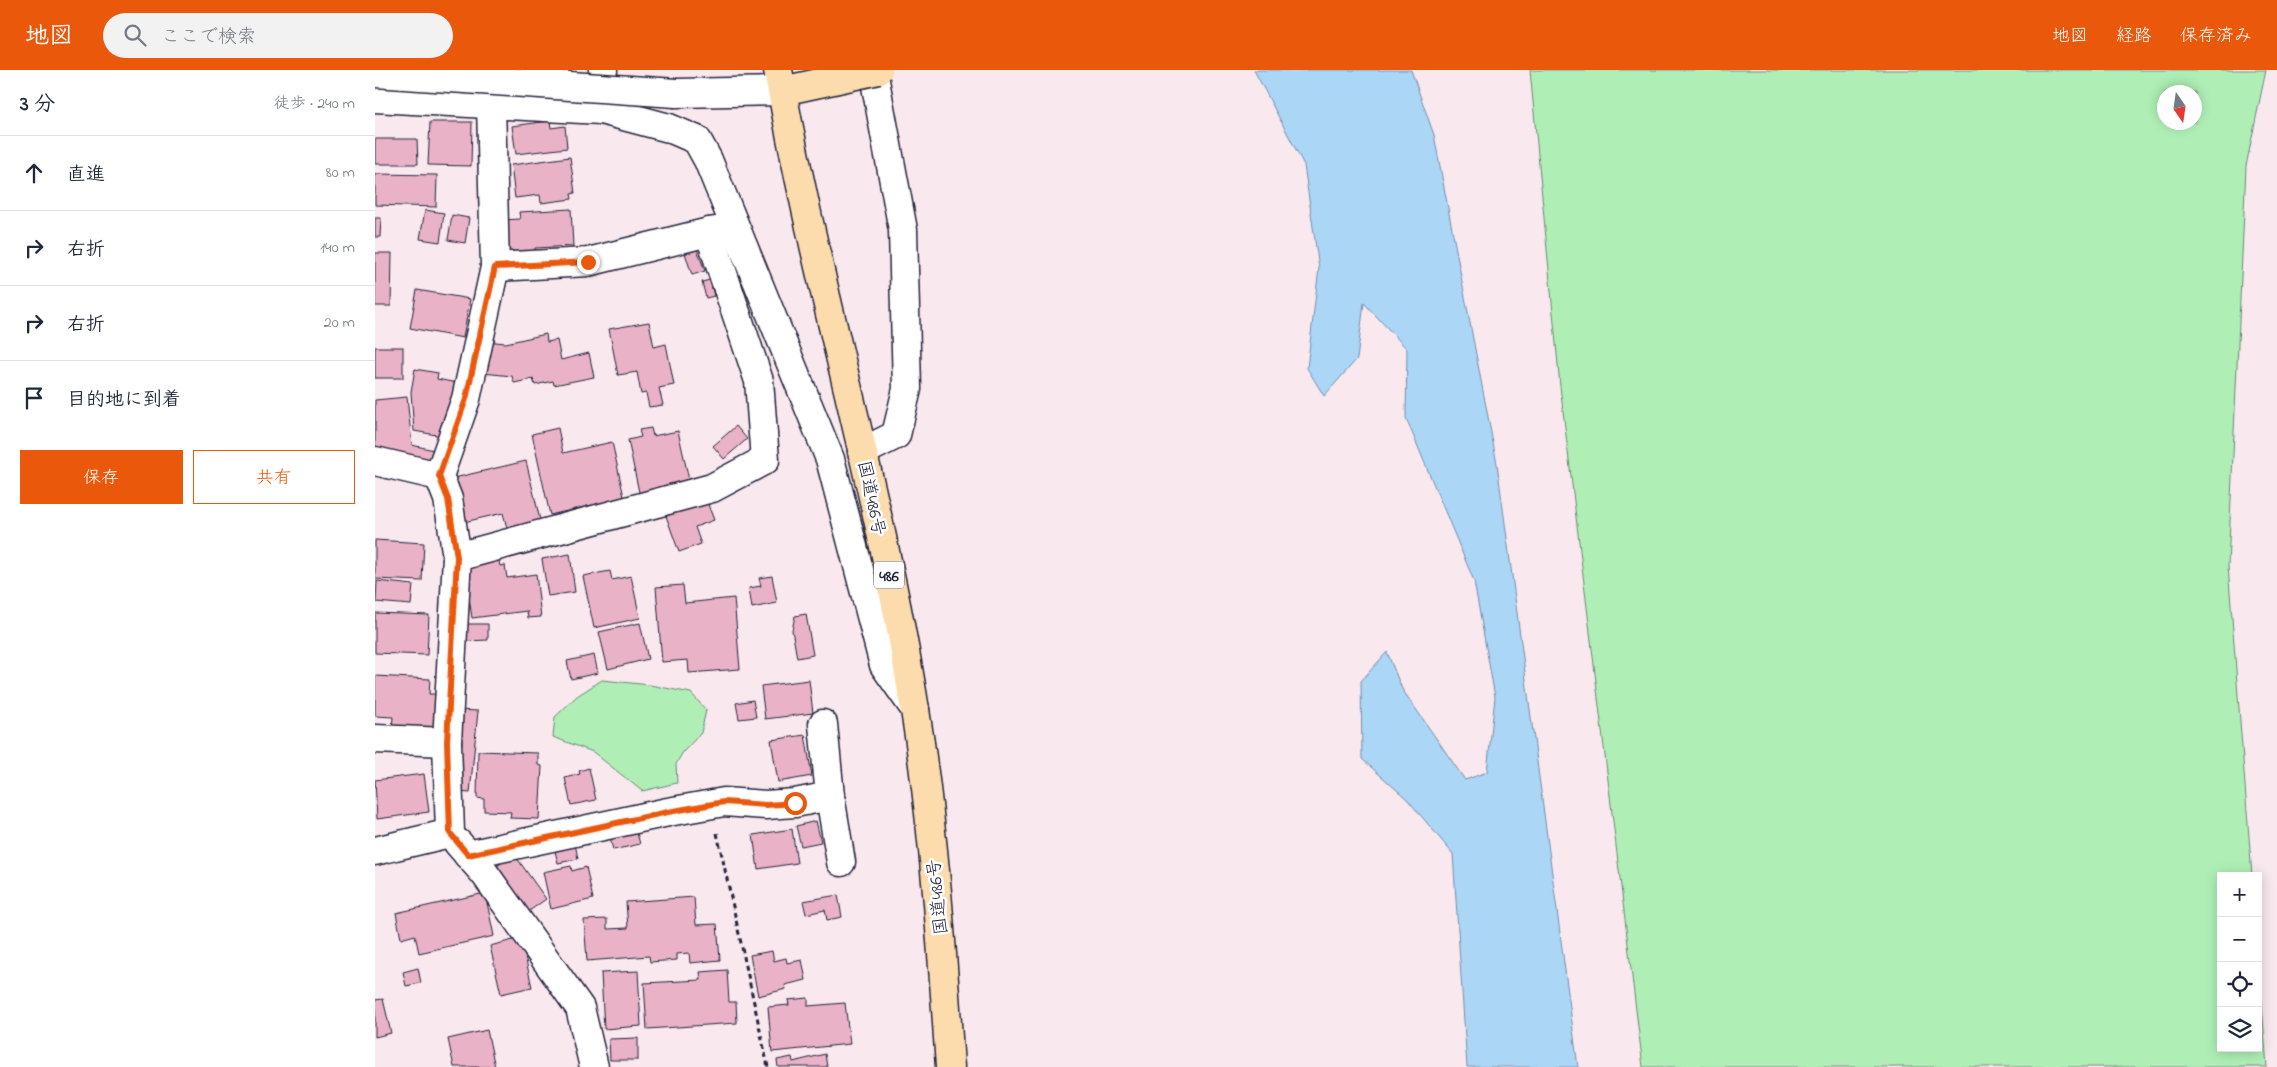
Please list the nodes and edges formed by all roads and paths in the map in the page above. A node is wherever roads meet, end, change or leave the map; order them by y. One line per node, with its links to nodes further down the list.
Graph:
1 (603, 70): 8 (street)
2 (873, 70): 11 (street)
3 (878, 70): 5 (highway, bridge)
4 (375, 73): 5 (street, bridge)
5 (780, 80): 11 (highway, 国道486号 / 486)
6 (375, 98): 7 (street)
7 (491, 103): 8 (street); 10 (street)
8 (601, 110): 9 (street)
9 (722, 230): 10 (street); 14 (street); 15 (street)
10 (495, 267): 13 (street)
11 (862, 452): 15 (highway, 国道486号 / 486)
12 (375, 461): 13 (street)
13 (439, 476): 14 (street)
14 (457, 557): 18 (street)
15 (915, 709): 27 (highway, 国道486号 / 486)
16 (823, 724): 19 (street)
17 (375, 739): 18 (street)
18 (447, 742): 21 (street)
19 (830, 796): 20 (street); 24 (street)
20 (711, 805): 23 (street); 26 (path)
21 (450, 833): 22 (street); 23 (street)
22 (375, 851)
23 (468, 855): 25 (street)
24 (841, 862)
25 (594, 1067)
26 (768, 1067)
27 (950, 1067)

